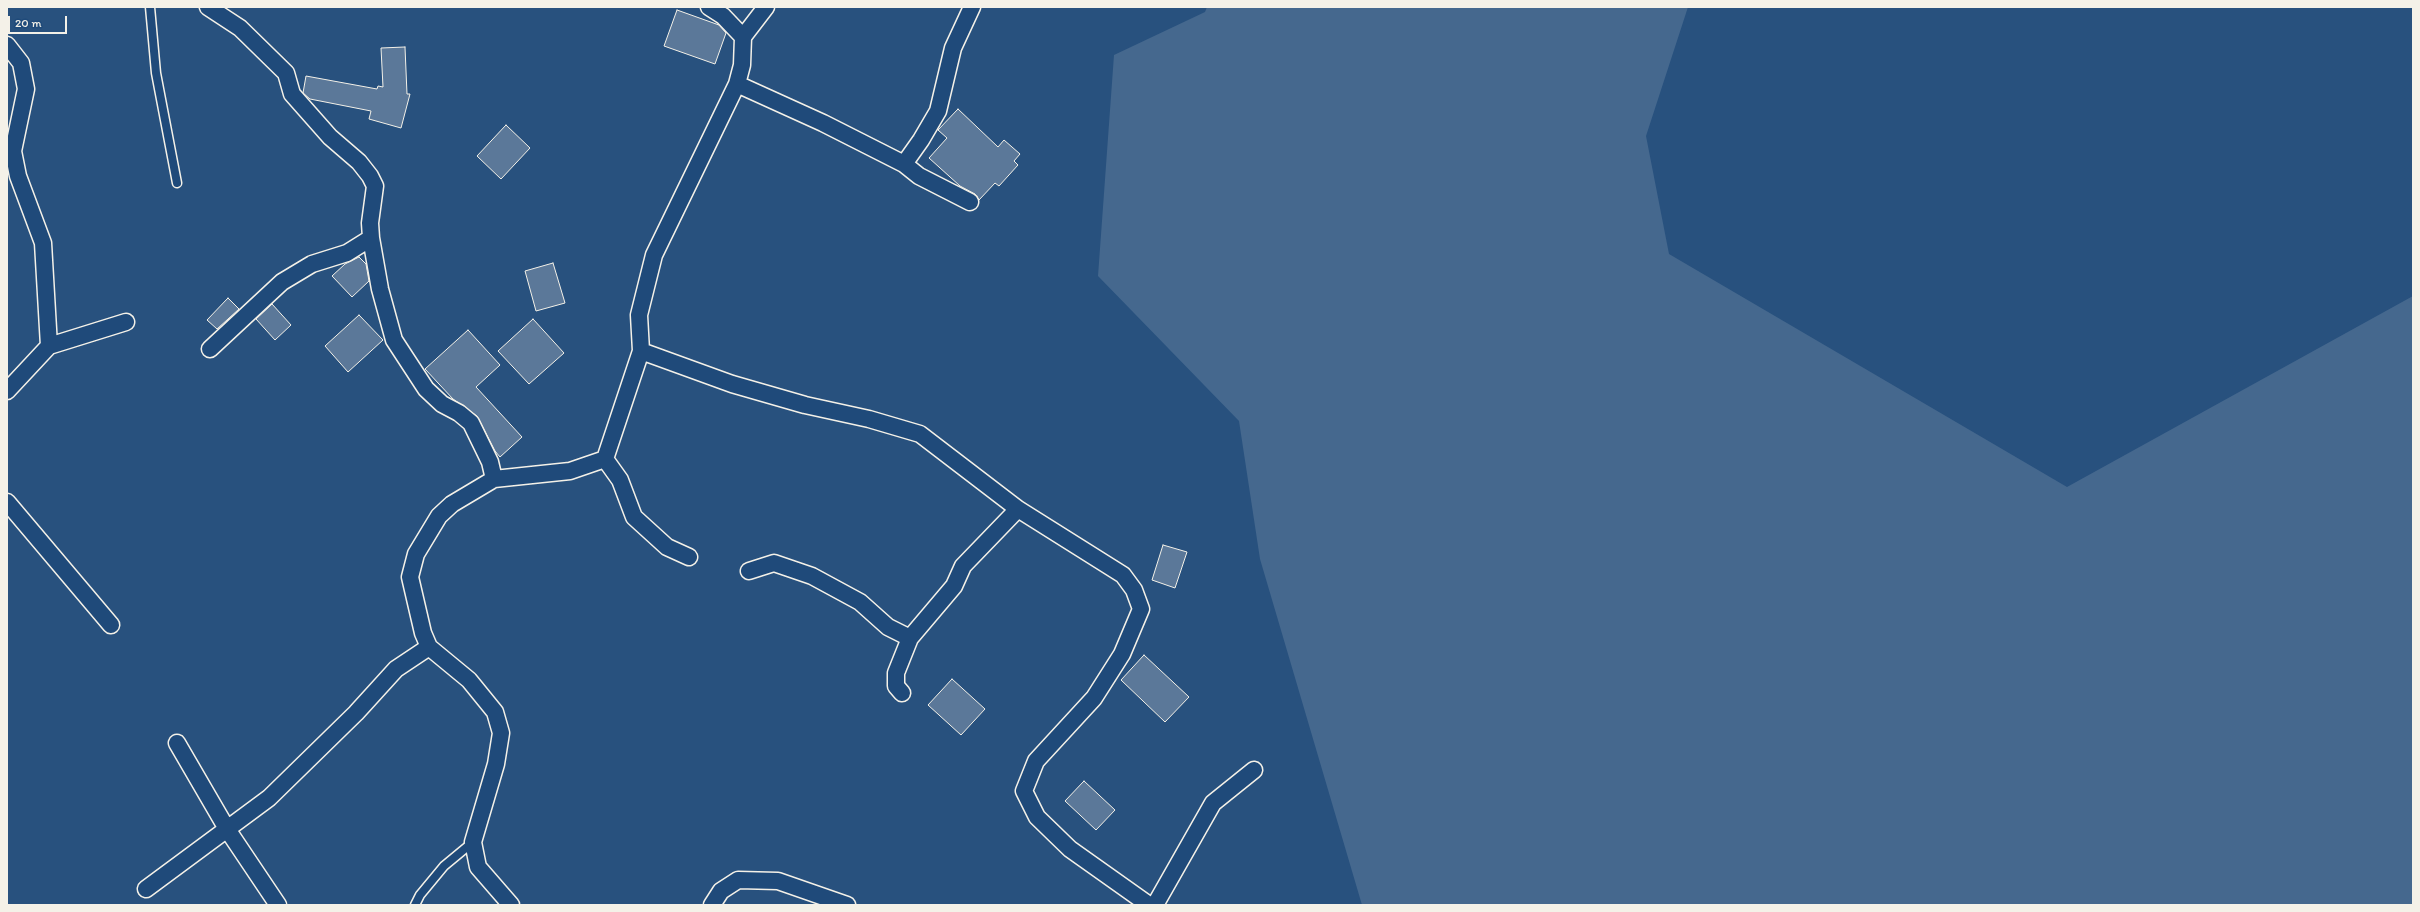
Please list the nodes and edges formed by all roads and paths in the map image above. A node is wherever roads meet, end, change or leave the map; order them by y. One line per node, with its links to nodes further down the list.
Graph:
1 (150, 7): 10 (lane)
2 (208, 7): 12 (street)
3 (709, 7): 6 (street)
4 (766, 7): 6 (street)
5 (972, 7): 9 (street)
6 (743, 36): 8 (street)
7 (7, 45): 14 (street)
8 (737, 84): 9 (street); 16 (street)
9 (904, 164): 11 (street)
10 (177, 183)
11 (970, 202)
12 (371, 238): 15 (street); 19 (street)
13 (126, 322): 14 (street)
14 (49, 346): 17 (street)
15 (210, 349)
16 (641, 351): 18 (street); 21 (street)
17 (7, 390)
18 (605, 459): 19 (street); 22 (street)
19 (494, 479): 26 (street)
20 (7, 502): 24 (street)
21 (1018, 509): 25 (street); 38 (street)
22 (689, 558)
23 (749, 571): 25 (street)
24 (112, 625)
25 (910, 638): 27 (street)
26 (429, 647): 30 (street); 31 (street)
27 (902, 694)
28 (177, 743): 30 (street)
29 (1254, 770): 39 (street)
30 (227, 829): 32 (street); 33 (street)
31 (473, 842): 34 (lane); 35 (street)
32 (146, 889)
33 (278, 905)
34 (416, 905)
35 (511, 905)
36 (712, 905): 37 (street)
37 (847, 905)
38 (1149, 905)
39 (1155, 905)

